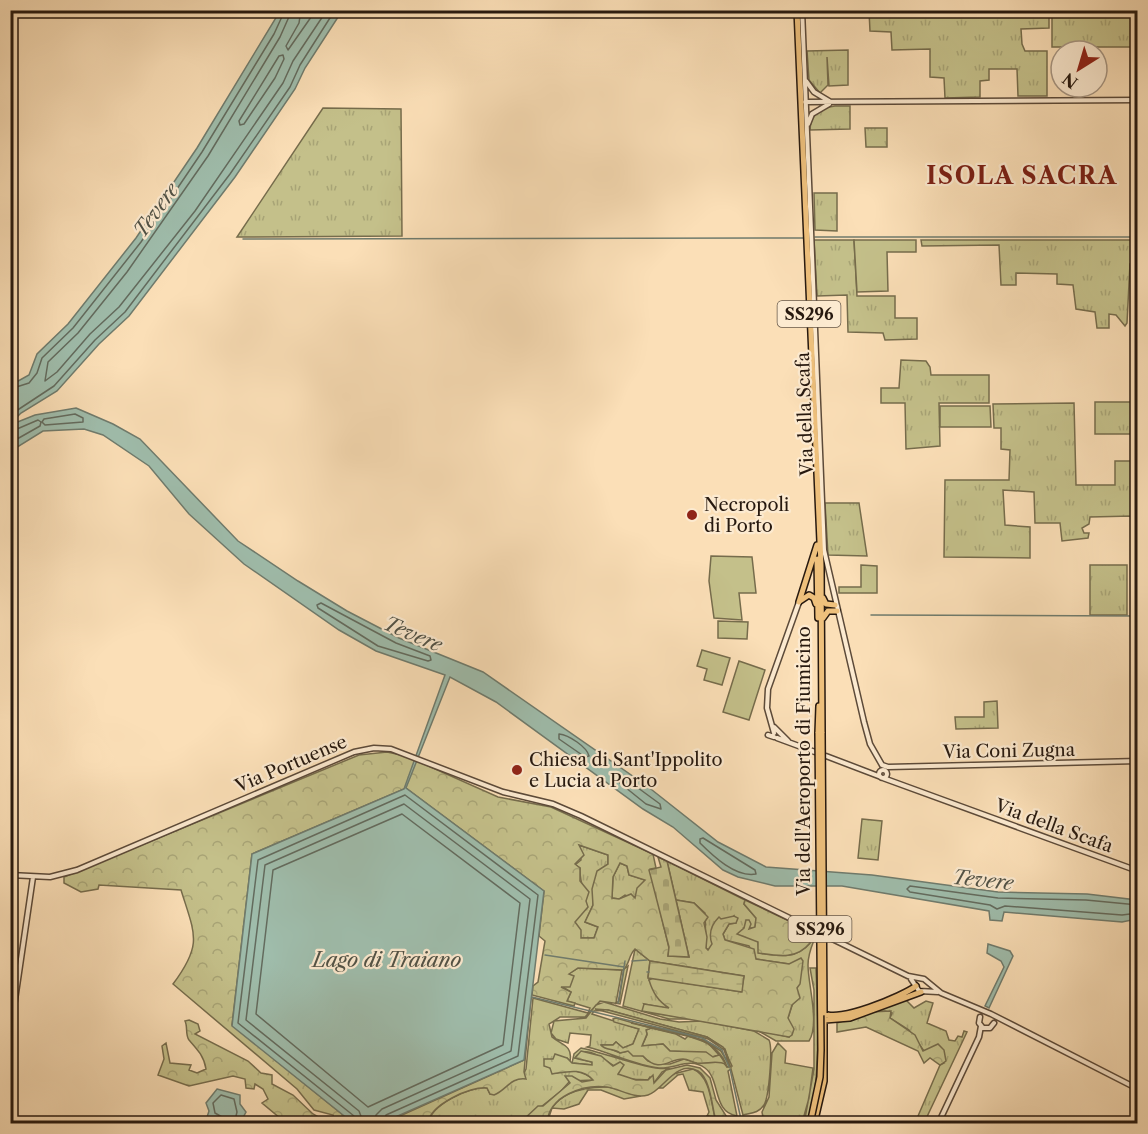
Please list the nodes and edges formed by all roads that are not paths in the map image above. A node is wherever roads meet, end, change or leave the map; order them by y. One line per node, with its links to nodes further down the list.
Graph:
1 (797, 10): 5 (main road, Via dell'Aeroporto di Fiumicino / SS296)
2 (802, 10): 3 (street, Via della Scafa)
3 (805, 76): 5 (street, Via della Scafa); 6 (street)
4 (1137, 100): 6 (street)
5 (803, 102): 6 (street); 7 (street, Via della Scafa); 8 (main road, Via dell'Aeroporto di Fiumicino / SS296)
6 (832, 102): 7 (street)
7 (807, 127): 12 (street, Via della Scafa)
8 (817, 506): 9 (main road, Via dell'Aeroporto di Fiumicino / SS296); 10 (main road, Via dell'Aeroporto di Fiumicino / SS296)
9 (817, 545): 11 (main road); 13 (main road, Via dell'Aeroporto di Fiumicino / SS296)
10 (821, 588): 12 (main road); 14 (main road, Via dell'Aeroporto di Fiumicino / SS296)
11 (799, 602): 13 (main road); 16 (street)
12 (836, 608): 14 (main road); 21 (street, Via della Scafa)
13 (818, 612): 15 (main road, Via dell'Aeroporto di Fiumicino / SS296)
14 (822, 628): 15 (main road, Via dell'Aeroporto di Fiumicino / SS296)
15 (820, 733): 38 (main road, Via dell'Aeroporto di Fiumicino / SS296, bridge)
16 (776, 734): 17 (street); 18 (street)
17 (768, 735)
18 (815, 752)
19 (826, 756): 24 (street, Via della Scafa)
20 (1137, 761): 22 (street, Via Coni Zugna)
21 (882, 765): 22 (street, Via Coni Zugna); 23 (street)
22 (888, 767): 25 (street)
23 (880, 771): 24 (street); 25 (street); 26 (street)
24 (872, 773): 26 (street, Via della Scafa)
25 (886, 773): 26 (street); 27 (street)
26 (882, 777): 27 (street, Via della Scafa)
27 (893, 782): 28 (street, Via della Scafa)
28 (1137, 871)
29 (10, 876): 30 (street, Via Portuense)
30 (33, 877): 31 (street, Via Portuense); 48 (street)
31 (908, 976): 32 (street, Via Portuense); 34 (street, Via Portuense)
32 (920, 980): 33 (street, Via Portuense); 34 (street)
33 (929, 984): 35 (street); 36 (street)
34 (916, 985): 35 (street, Via Portuense); 42 (main road)
35 (923, 991): 36 (street); 42 (main road)
36 (941, 993): 37 (street)
37 (976, 1009): 39 (street); 41 (street)
38 (822, 1011): 42 (main road); 43 (main road, bridge); 51 (main road, Via dell'Aeroporto di Fiumicino / SS296, bridge)
39 (986, 1013): 40 (street); 41 (street)
40 (992, 1015): 44 (street); 45 (street)
41 (981, 1017): 46 (street)
42 (836, 1018): 43 (main road)
43 (825, 1020): 51 (main road, Via dell'Aeroporto di Fiumicino / SS296, bridge)
44 (994, 1023): 45 (street); 47 (street)
45 (1004, 1023): 50 (street)
46 (981, 1026): 47 (street); 49 (street)
47 (987, 1029): 49 (street)
48 (10, 1034)
49 (979, 1037): 52 (street)
50 (1137, 1089)
51 (812, 1124)
52 (938, 1124)

